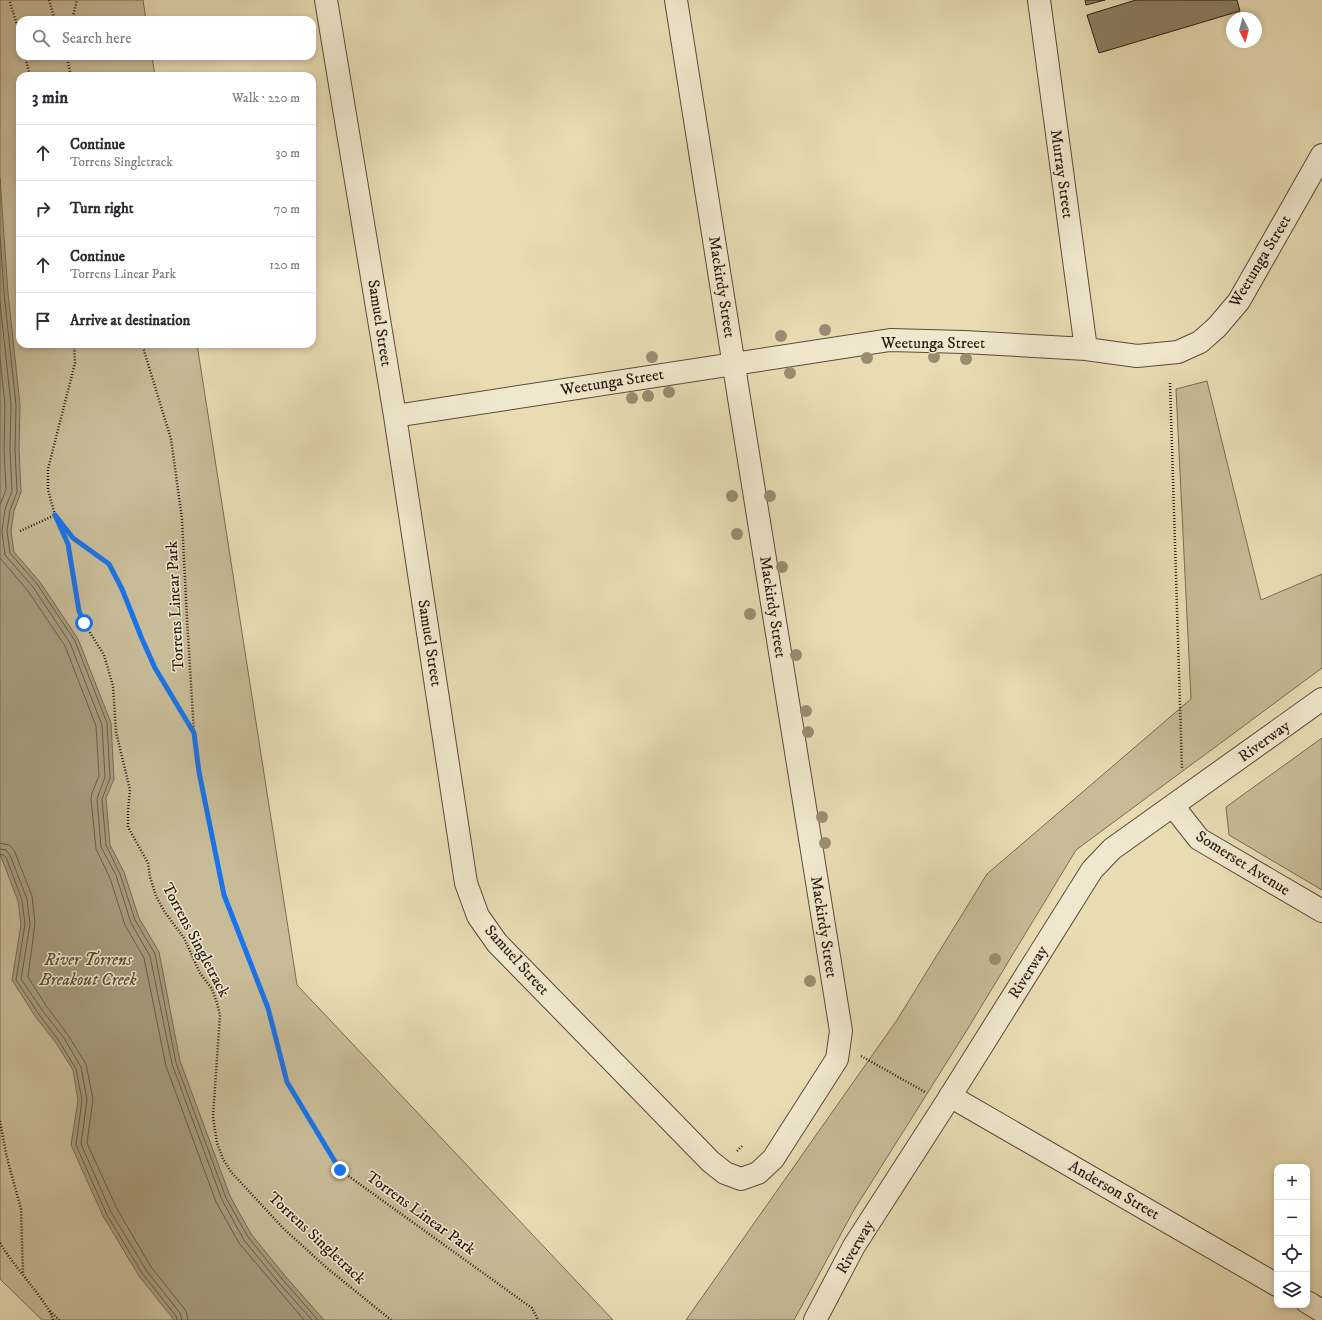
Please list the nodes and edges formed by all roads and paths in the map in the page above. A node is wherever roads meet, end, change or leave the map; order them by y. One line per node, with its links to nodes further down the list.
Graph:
1 (49, 0): 7 (path)
2 (77, 0): 8 (path)
3 (326, 0): 20 (street, Samuel Street)
4 (676, 0): 18 (street, Mackirdy Street)
5 (1039, 0): 17 (street, Murray Street)
6 (10, 2): 9 (path)
7 (54, 16)
8 (73, 16)
9 (16, 22)
10 (27, 60): 12 (path)
11 (68, 60): 13 (path)
12 (29, 72)
13 (70, 72)
14 (1322, 155): 17 (street, Weetunga Street)
15 (74, 348): 21 (path)
16 (143, 348): 24 (path, Torrens Linear Park)
17 (1086, 349): 18 (street, Weetunga Street)
18 (734, 364): 20 (street, Weetunga Street); 30 (street, Mackirdy Street)
19 (1170, 383): 25 (path)
20 (395, 416): 30 (street, Samuel Street)
21 (55, 515): 22 (path); 24 (path); 39 (path, Torrens Singletrack)
22 (20, 531)
23 (1322, 699): 25 (street, Riverway)
24 (194, 733): 40 (path, Torrens Linear Park)
25 (1181, 800): 26 (street, Somerset Avenue); 28 (street, Riverway)
26 (1322, 911)
27 (859, 1055): 28 (path)
28 (950, 1096): 33 (street, Anderson Street); 41 (street, Riverway)
29 (0, 1121): 32 (path)
30 (741, 1179)
31 (0, 1243): 32 (path)
32 (22, 1274): 35 (path)
33 (1274, 1283)
34 (1310, 1304): 36 (street)
35 (50, 1311): 37 (path); 38 (path)
36 (1322, 1311)
37 (52, 1320)
38 (59, 1320)
39 (391, 1320)
40 (538, 1320)
41 (815, 1320)

